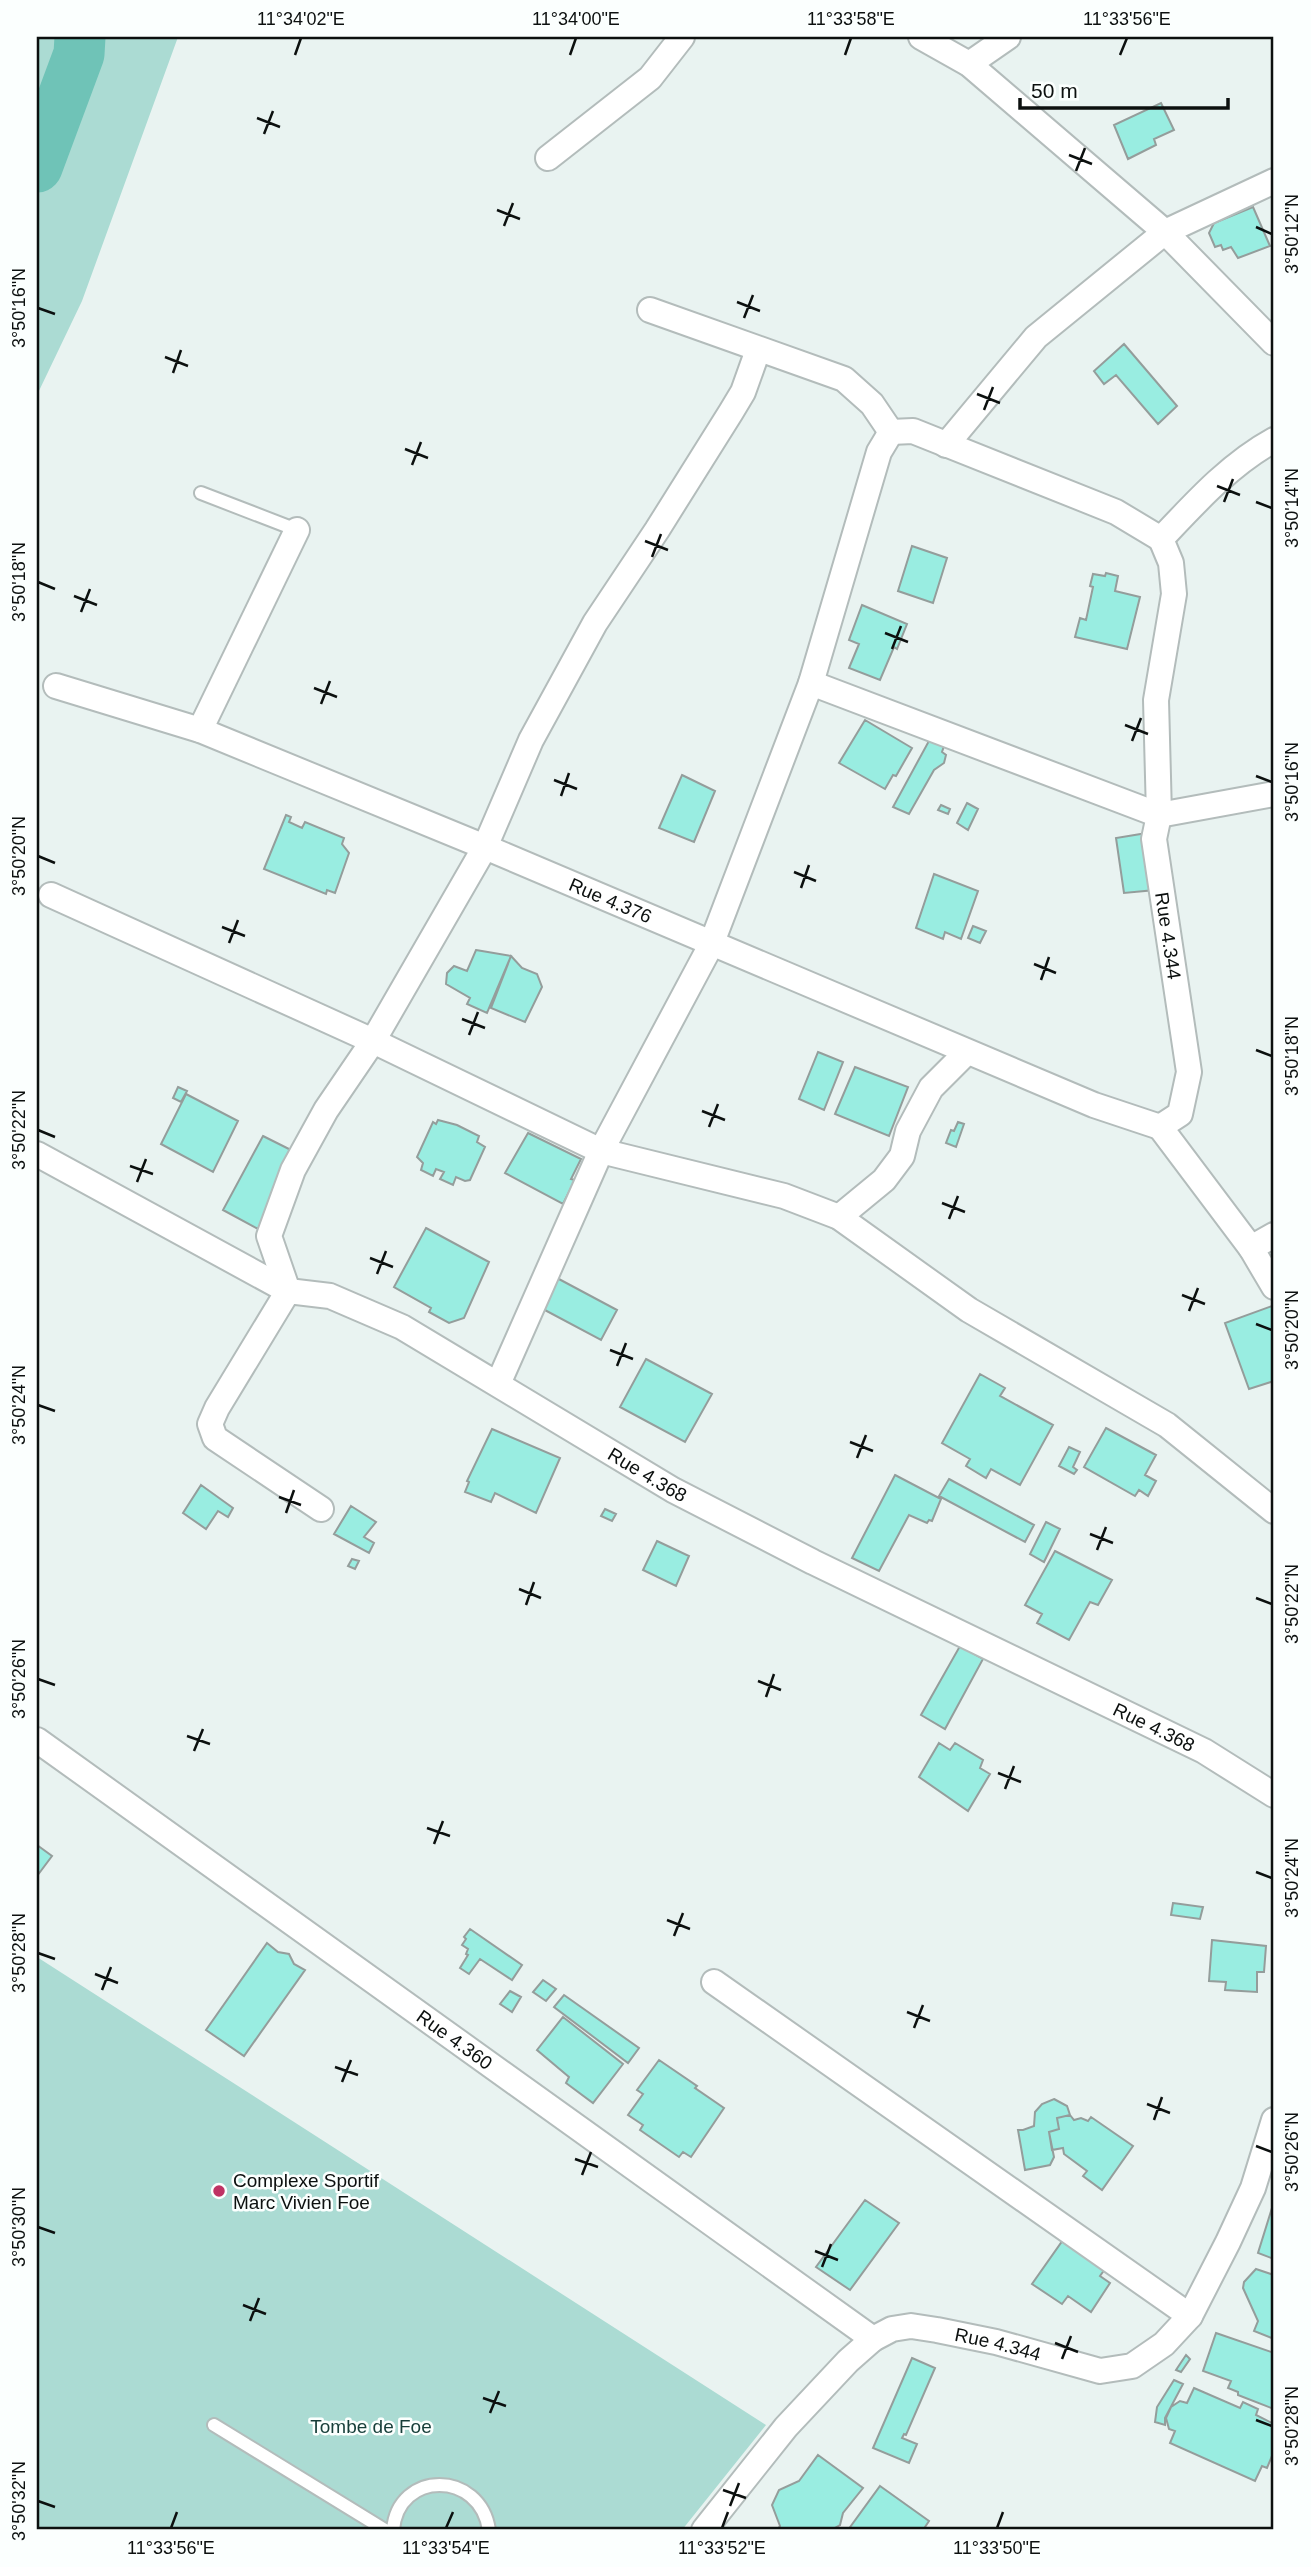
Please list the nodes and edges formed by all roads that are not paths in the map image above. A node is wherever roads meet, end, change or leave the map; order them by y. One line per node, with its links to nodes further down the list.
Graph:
1 (682, 37): 5 (street)
2 (921, 37): 4 (street)
3 (1008, 37): 4 (street)
4 (969, 64): 7 (street)
5 (548, 158)
6 (1274, 181): 7 (street)
7 (1165, 232): 9 (street); 13 (street)
8 (650, 310): 10 (street)
9 (1274, 343)
10 (758, 350): 11 (street); 22 (street)
11 (891, 432): 13 (street); 17 (street)
12 (1274, 440): 16 (street)
13 (946, 445): 16 (street)
14 (201, 493): 15 (lane)
15 (297, 530): 19 (street)
16 (1161, 540): 21 (street, Rue 4.344)
17 (811, 683): 21 (street); 24 (street)
18 (57, 686): 19 (street, Rue 4.376)
19 (200, 730): 22 (street, Rue 4.376)
20 (1274, 794): 21 (street)
21 (1159, 816): 27 (street, Rue 4.344)
22 (485, 847): 24 (street, Rue 4.376); 25 (street)
23 (51, 895): 25 (street)
24 (711, 945): 26 (street, Rue 4.376); 28 (street)
25 (373, 1041): 28 (street); 34 (street)
26 (967, 1052): 27 (street, Rue 4.376); 30 (street)
27 (1160, 1126): 32 (street)
28 (601, 1151): 30 (street); 35 (street)
29 (37, 1154): 34 (street)
30 (839, 1217): 37 (street)
31 (1274, 1235): 32 (street)
32 (1251, 1248): 33 (street)
33 (1274, 1287)
34 (288, 1290): 35 (street, Rue 4.368); 36 (street)
35 (498, 1384): 39 (street, Rue 4.368)
36 (321, 1509)
37 (1274, 1511)
38 (37, 1740): 43 (street, Rue 4.360)
39 (1274, 1795)
40 (714, 1982): 42 (street)
41 (1274, 2120): 42 (street, Rue 4.344)
42 (1190, 2316): 43 (street, Rue 4.344)
43 (873, 2339): 48 (street, Rue 4.344)
44 (214, 2426): 45 (lane)
45 (385, 2530)
46 (393, 2530): 47 (lane)
47 (489, 2530)
48 (704, 2530)

